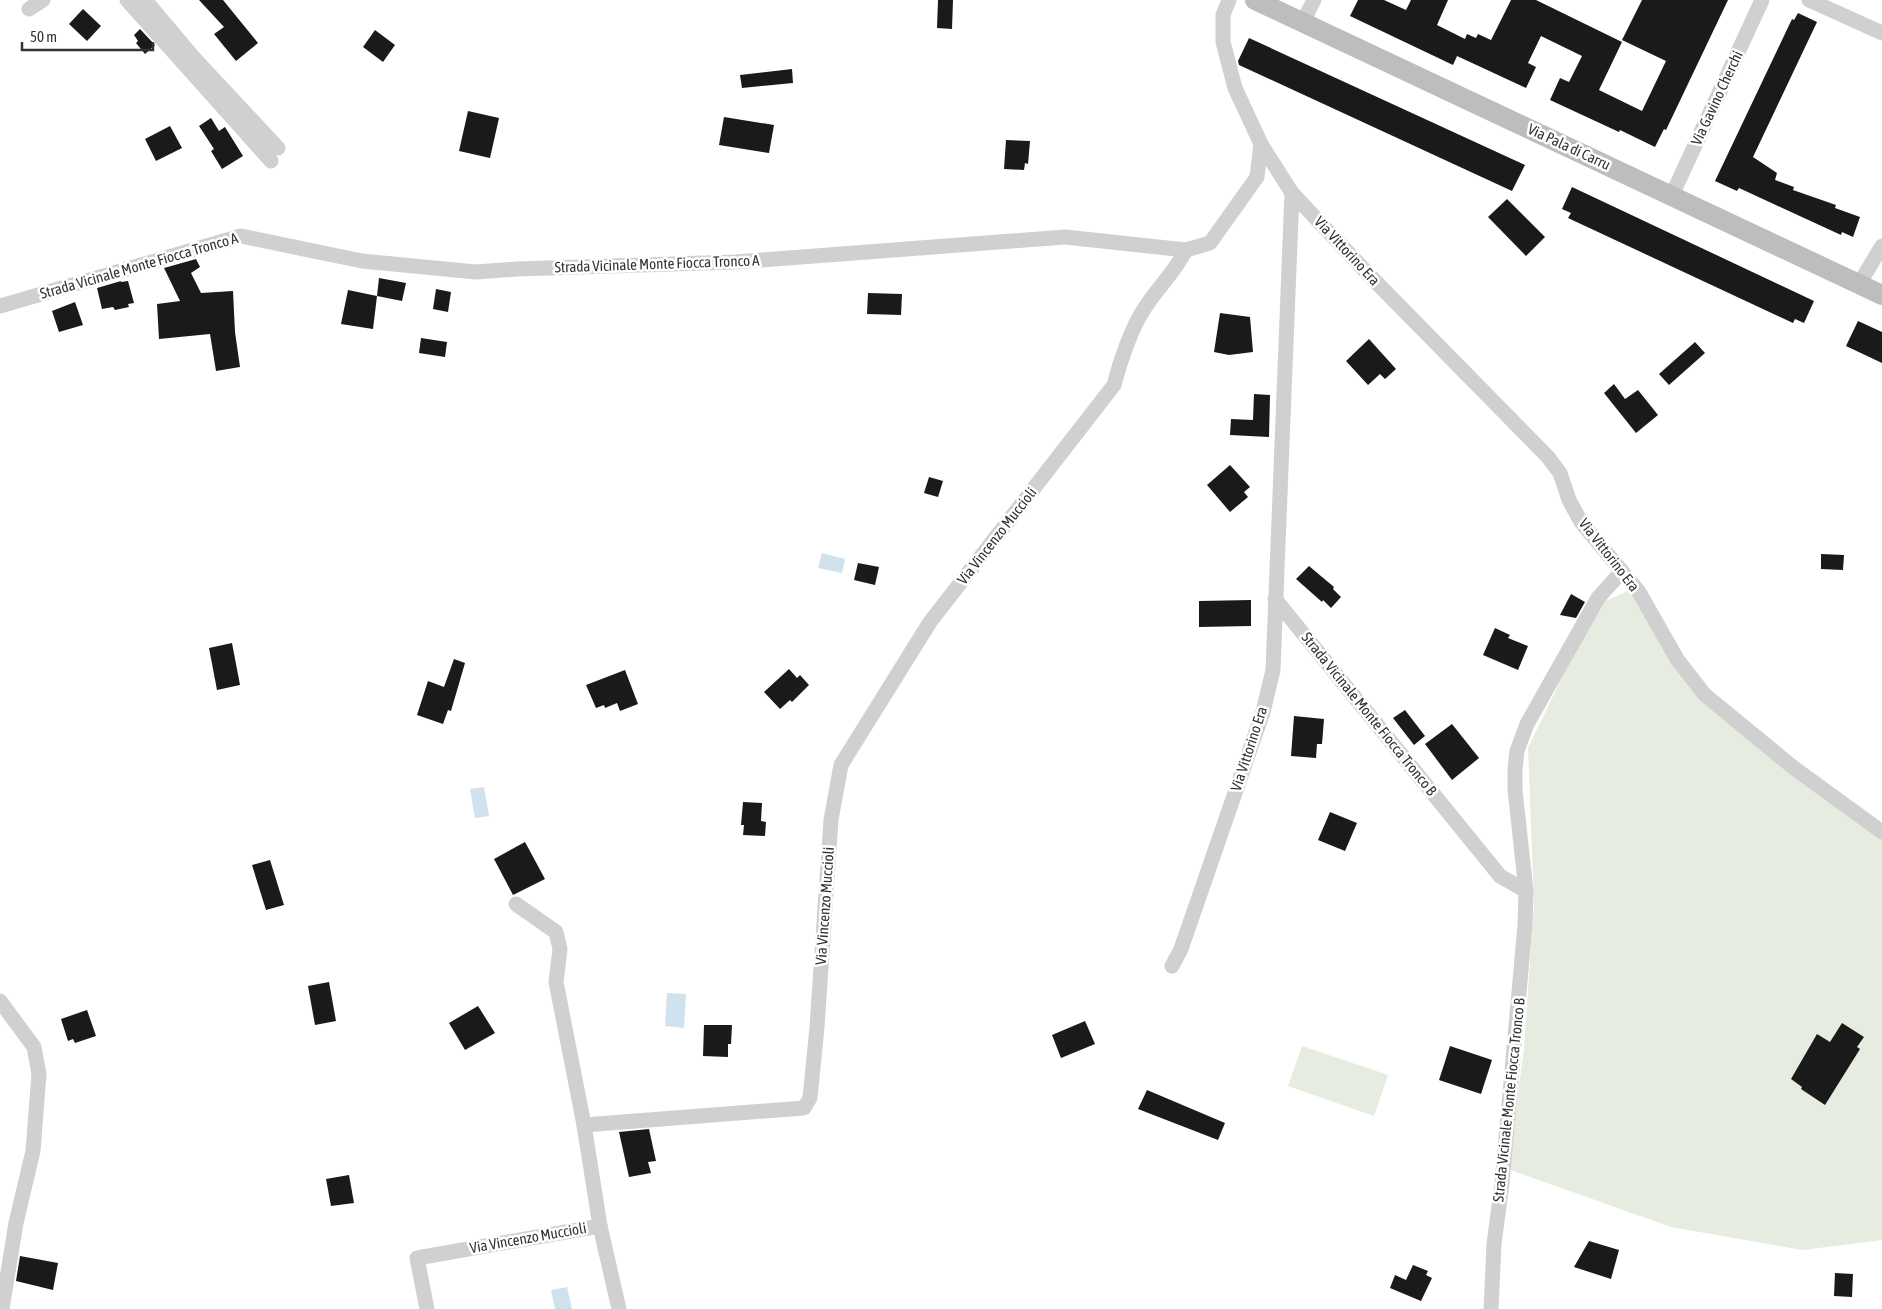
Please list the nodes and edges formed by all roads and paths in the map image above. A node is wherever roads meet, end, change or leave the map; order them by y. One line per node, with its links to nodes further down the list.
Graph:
1 (43, 0): 9 (street)
2 (127, 0): 3 (street)
3 (145, 0)
4 (1229, 0): 12 (street, Via Vittorino Era)
5 (1255, 0): 10 (street, Via Pala di Carru)
6 (1314, 0): 10 (street)
7 (1762, 0): 14 (street, Via Gavino Cherchi)
8 (1809, 0): 11 (street)
9 (28, 9)
10 (1303, 22): 14 (street, Via Pala di Carru)
11 (1882, 33)
12 (1261, 144): 13 (street, Via Vittorino Era); 16 (street, Strada Vicinale Monte Fiocca Tronco A)
13 (1292, 193): 20 (street, Via Vittorino Era); 21 (street, Via Vittorino Era)
14 (1672, 195): 17 (street, Via Pala di Carru)
15 (1882, 246): 17 (street)
16 (1186, 250): 19 (street, Strada Vicinale Monte Fiocca Tronco A); 27 (street, Via Vincenzo Muccioli)
17 (1859, 284): 18 (street, Via Pala di Carru)
18 (1882, 295)
19 (0, 306)
20 (1622, 571): 22 (street, Via Vittorino Era); 23 (street, Strada Vicinale Monte Fiocca Tronco B)
21 (1275, 599): 23 (street, Strada Vicinale Monte Fiocca Tronco B); 25 (street, Via Vittorino Era)
22 (1882, 832)
23 (1526, 891): 32 (street, Strada Vicinale Monte Fiocca Tronco B)
24 (516, 904): 27 (street)
25 (1172, 966)
26 (0, 1001): 29 (street)
27 (584, 1124): 28 (street, Via Vincenzo Muccioli)
28 (600, 1226): 30 (street, Via Vincenzo Muccioli); 31 (street)
29 (2, 1309)
30 (428, 1309)
31 (619, 1309)
32 (1490, 1309)

